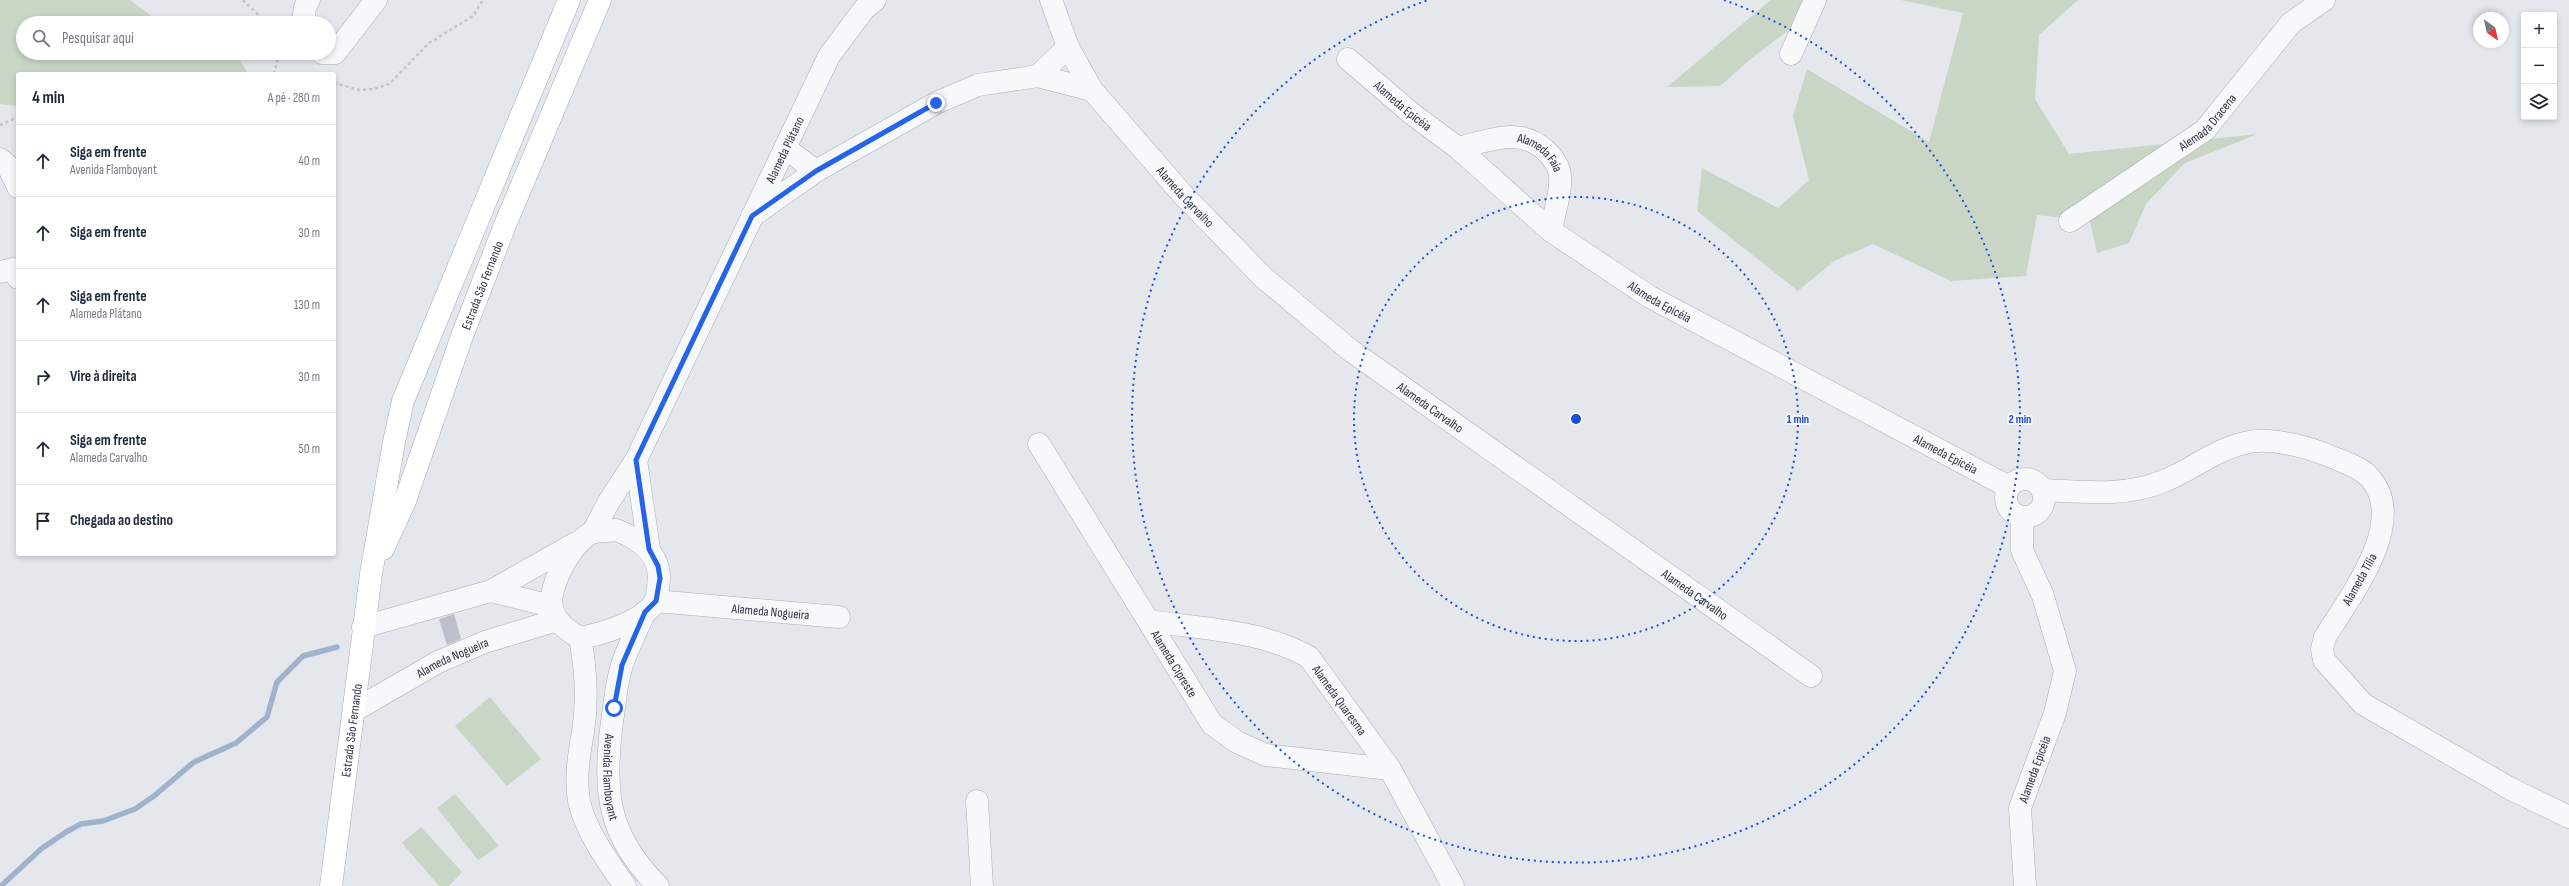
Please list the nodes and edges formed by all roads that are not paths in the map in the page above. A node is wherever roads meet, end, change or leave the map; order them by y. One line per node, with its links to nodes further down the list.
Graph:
1 (309, 0): 9 (street)
2 (376, 0): 11 (street)
3 (569, 0): 33 (main road, Estrada São Fernando)
4 (600, 0): 33 (main road, Estrada São Fernando)
5 (875, 0): 16 (street, Alameda Plátano)
6 (1051, 0): 10 (street, Alameda Carvalho)
7 (1815, 0): 12 (street)
8 (2324, 0): 22 (street, Alemada Dracena)
9 (303, 16)
10 (1068, 47): 14 (street); 15 (street, Alameda Carvalho)
11 (336, 52)
12 (1791, 54)
13 (1348, 59): 17 (street, Alameda Epicéia)
14 (1038, 76): 15 (street); 19 (street)
15 (1092, 90): 41 (street, Alameda Carvalho)
16 (785, 148): 19 (street); 21 (street, Alameda Plátano)
17 (1458, 148): 23 (street, Alameda Epicéia); 23 (street, Alameda Faia)
18 (0, 159): 20 (street)
19 (816, 171): 21 (street)
20 (16, 183)
21 (752, 216): 27 (street, Alameda Plátano)
22 (2070, 221)
23 (1551, 231): 28 (street, Alameda Epicéia)
24 (0, 272): 25 (street)
25 (16, 274)
26 (1039, 444): 38 (street, Alameda Cipreste)
27 (636, 460): 31 (street, Alameda Plátano); 32 (street)
28 (2009, 487): 29 (street); 30 (street)
29 (2042, 490): 30 (street); 45 (street, Alameda Tília)
30 (2022, 517): 51 (street, Alameda Epicéia)
31 (588, 536): 32 (street); 34 (street); 36 (street)
32 (649, 549): 35 (street)
33 (371, 574): 39 (main road, Estrada São Fernando)
34 (491, 591): 36 (street); 39 (street)
35 (650, 607): 37 (street, Alameda Nogueira); 40 (street); 48 (street, Avenida Flamboyant)
36 (554, 613): 40 (street); 42 (street, Alameda Nogueira)
37 (839, 616)
38 (1149, 620): 43 (street, Alameda Quaresma); 43 (street, Alameda Cipreste)
39 (363, 627): 42 (main road, Estrada São Fernando)
40 (580, 638): 47 (street)
41 (1811, 676)
42 (355, 710): 46 (main road, Estrada São Fernando)
43 (1390, 769): 50 (street, Alameda Quaresma)
44 (977, 801): 49 (street)
45 (2569, 816)
46 (331, 886)
47 (625, 886)
48 (658, 886)
49 (982, 886)
50 (1453, 886)
51 (2025, 886)

